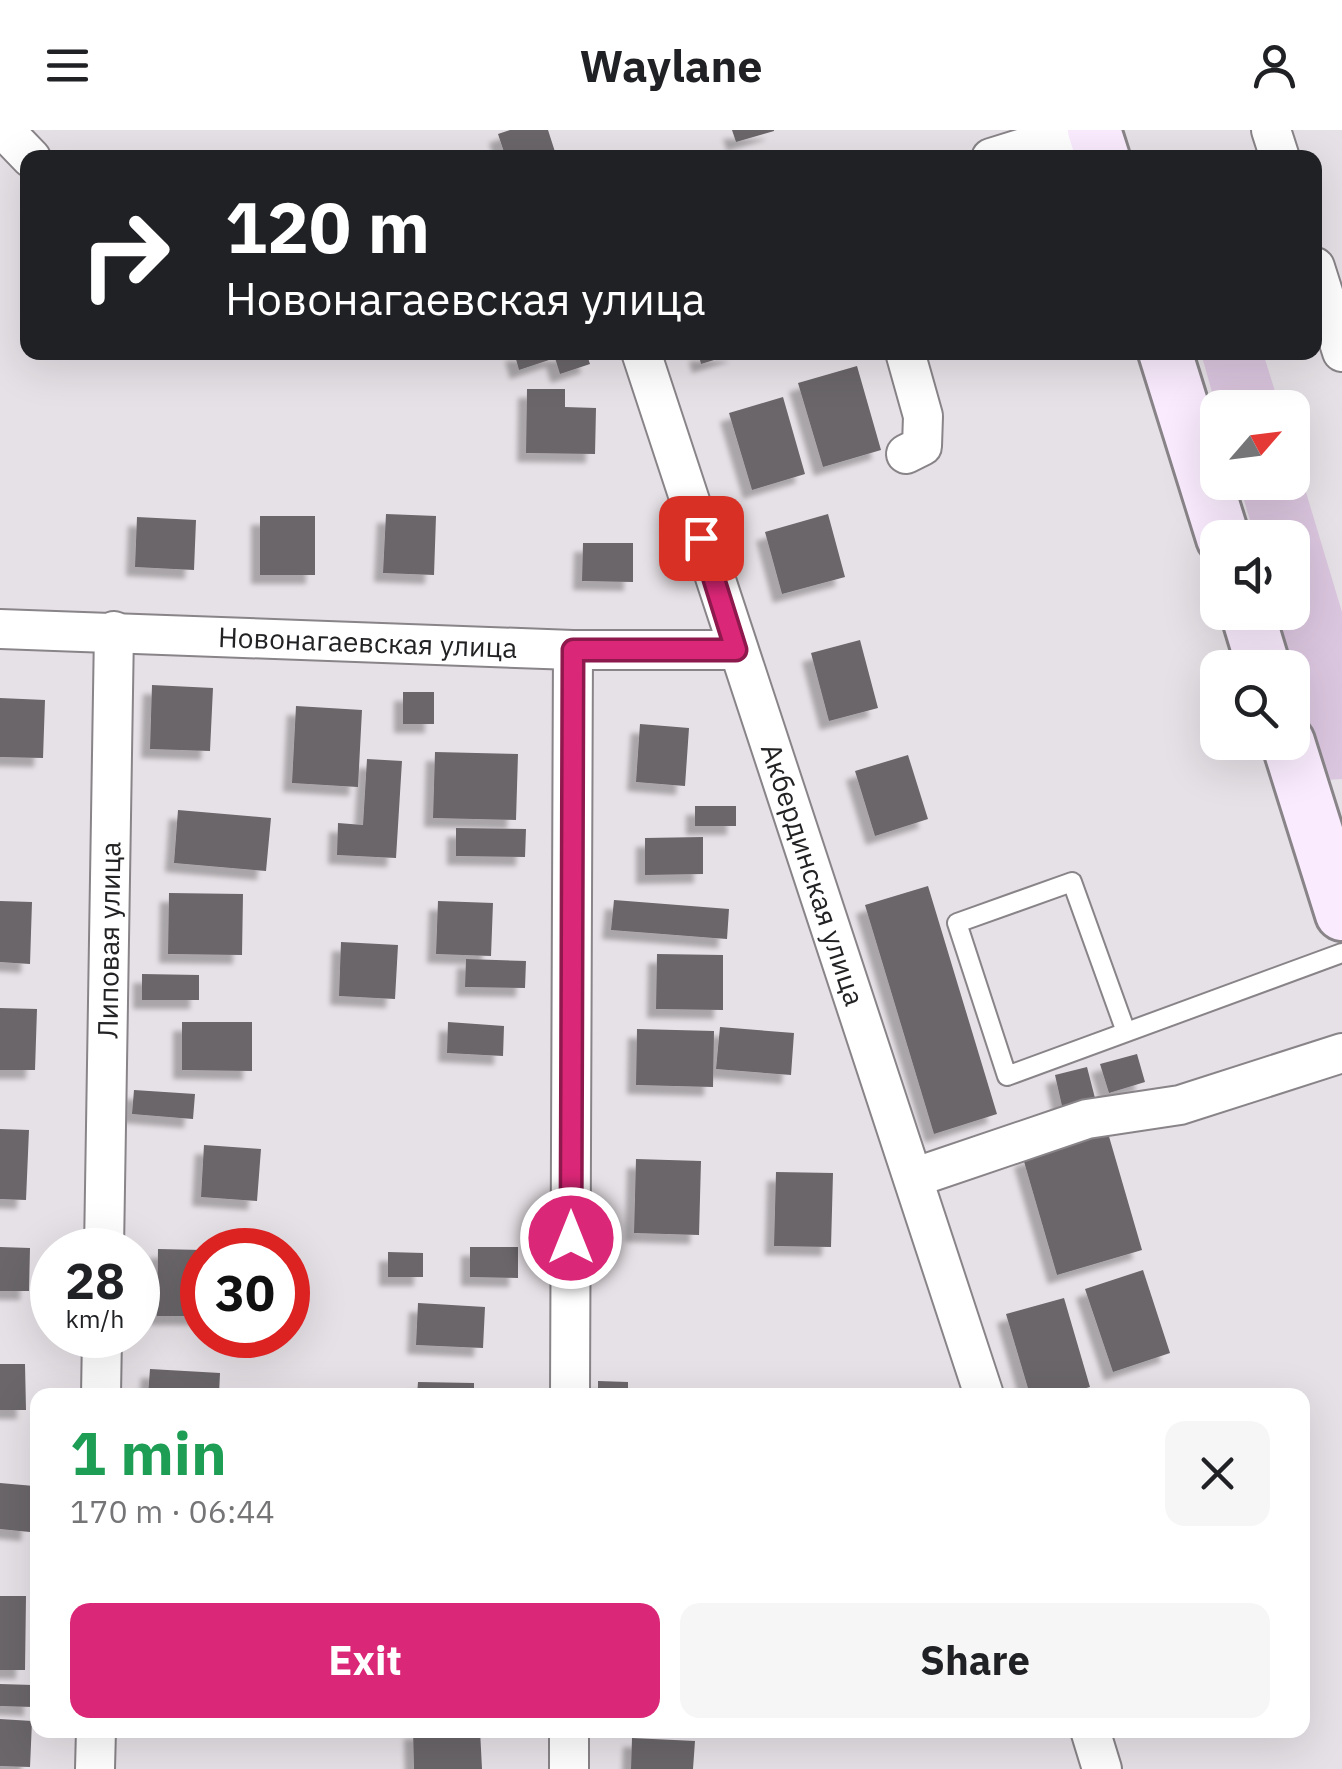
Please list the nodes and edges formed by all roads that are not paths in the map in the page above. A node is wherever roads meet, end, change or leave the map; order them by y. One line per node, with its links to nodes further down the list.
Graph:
1 (4, 130): 3 (street)
2 (1081, 130): 4 (street)
3 (23, 150)
4 (1017, 150)
5 (1322, 289): 6 (street)
6 (1342, 352)
7 (644, 360): 15 (street, Акбердинская улица)
8 (907, 360): 10 (street)
9 (1167, 360): 11 (street)
10 (906, 454)
11 (1217, 520)
12 (0, 629): 13 (street, Новонагаевская улица)
13 (114, 631): 14 (street, Новонагаевская улица); 22 (street, Липовая улица)
14 (573, 650): 15 (street, Новонагаевская улица); 25 (street)
15 (736, 650): 21 (street, Акбердинская улица)
16 (1294, 760): 17 (street)
17 (1342, 914)
18 (1342, 953): 19 (lane)
19 (1126, 1032): 19 (lane)
20 (1342, 1053): 21 (street)
21 (916, 1177): 26 (street, Акбердинская улица)
22 (104, 1228)
23 (102, 1358): 24 (street)
24 (102, 1388)
25 (570, 1388)
26 (982, 1388)
27 (96, 1738): 30 (street)
28 (569, 1738): 31 (street)
29 (1092, 1738): 32 (street)
30 (95, 1769)
31 (569, 1769)
32 (1102, 1769)

